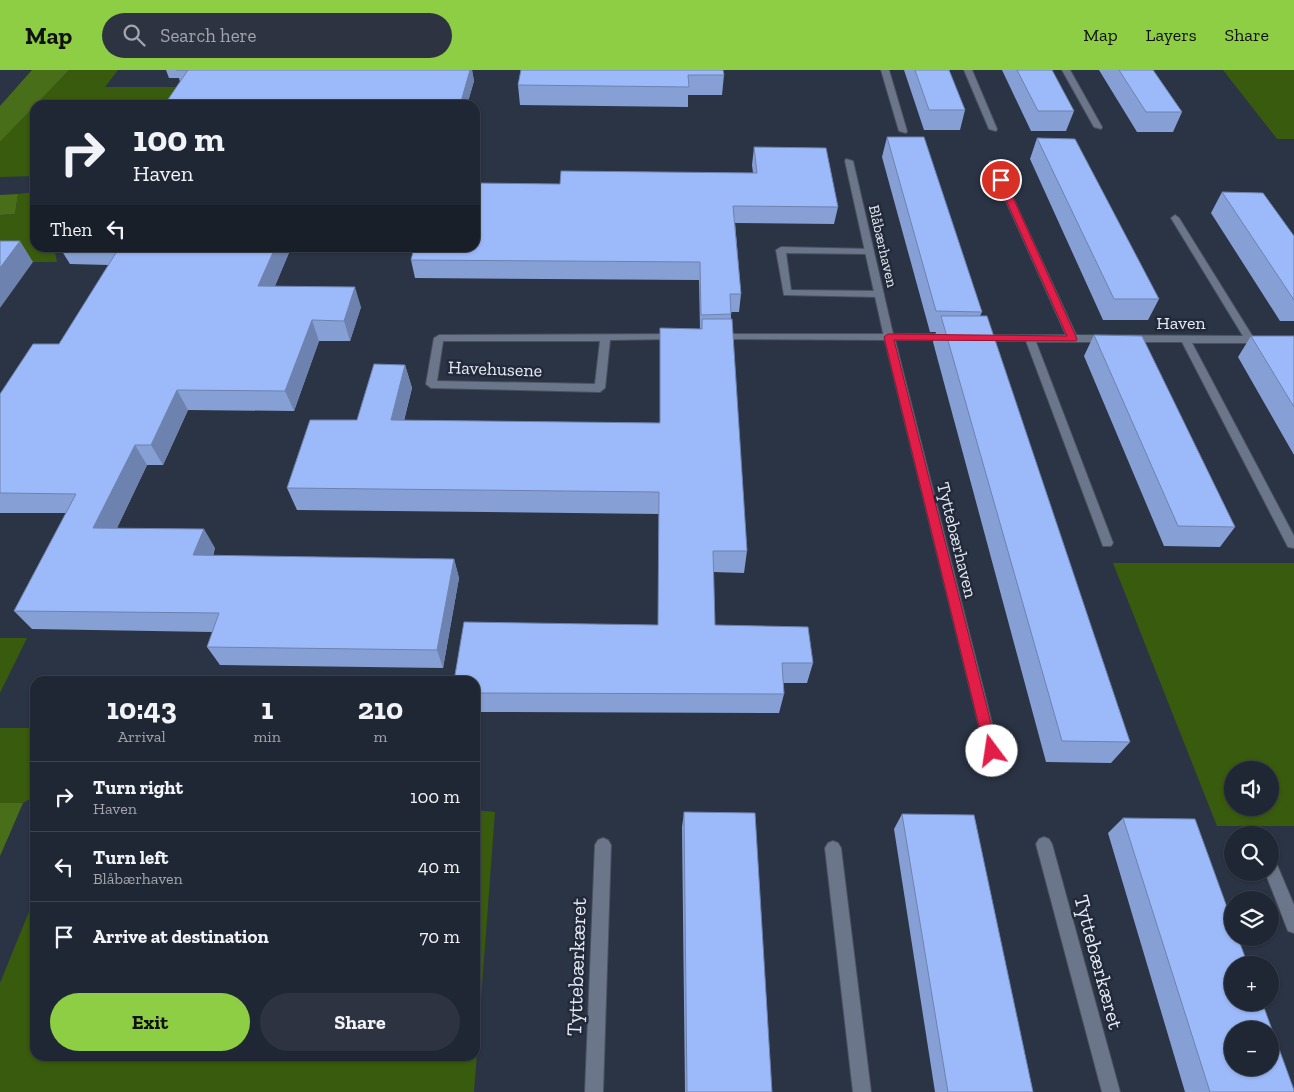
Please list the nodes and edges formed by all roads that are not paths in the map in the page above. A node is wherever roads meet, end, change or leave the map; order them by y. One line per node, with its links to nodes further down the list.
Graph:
1 (885, 70): 6 (street)
2 (968, 70): 5 (street)
3 (1066, 70): 4 (street)
4 (1098, 127)
5 (993, 129)
6 (903, 131)
7 (849, 161): 10 (street, Blåbærhaven)
8 (993, 162): 17 (street)
9 (1175, 218): 19 (street)
10 (869, 251): 11 (street, Blåbærhaven); 11 (street)
11 (879, 294): 15 (street, Blåbærhaven)
12 (605, 337): 12 (street, Havehusene); 13 (street, Havehusene)
13 (684, 337)
14 (703, 337): 15 (street)
15 (888, 337): 16 (street, Haven); 23 (street, Tyttebærhaven)
16 (1030, 338): 17 (street, Haven); 21 (street)
17 (1073, 339): 18 (street, Haven)
18 (1185, 340): 19 (street, Haven); 22 (street)
19 (1250, 340): 20 (street, Haven)
20 (1294, 340)
21 (1107, 543)
22 (1292, 544)
23 (992, 751)
24 (603, 844): 29 (street, Tyttebærkæret)
25 (1044, 844): 31 (street, Tyttebærkæret)
26 (833, 848): 30 (street)
27 (1276, 881): 28 (street)
28 (1294, 925)
29 (594, 1092)
30 (862, 1092)
31 (1111, 1092)

